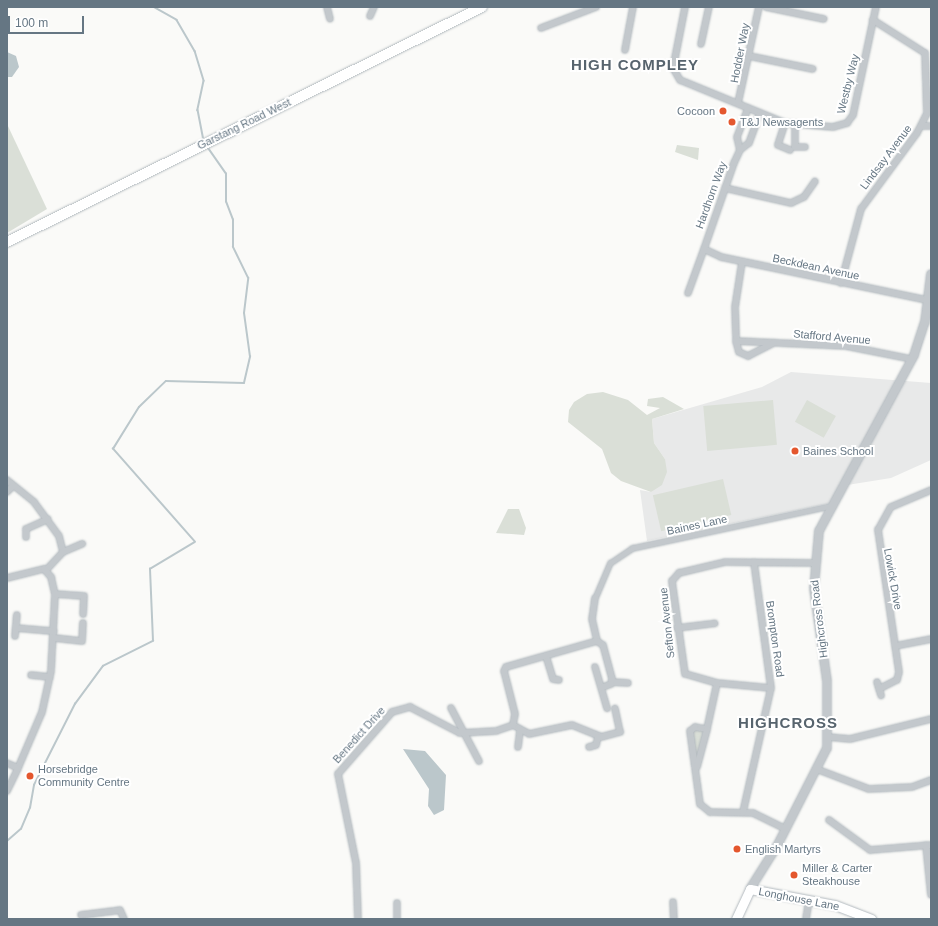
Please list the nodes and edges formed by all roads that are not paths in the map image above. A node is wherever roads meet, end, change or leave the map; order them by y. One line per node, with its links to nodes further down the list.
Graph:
1 (327, 7): 12 (street)
2 (482, 7): 33 (main road, Garstang Road West)
3 (596, 7): 15 (street)
4 (633, 7): 17 (street)
5 (685, 7): 20 (street, Westby Way)
6 (709, 7): 16 (street)
7 (759, 7): 18 (street, Hodder Way)
8 (766, 7): 13 (street)
9 (876, 7): 14 (street, Westby Way)
10 (376, 8): 11 (street)
11 (370, 16)
12 (330, 19)
13 (824, 19)
14 (873, 20): 21 (street, Lindsay Avenue); 25 (street, Westby Way)
15 (541, 28)
16 (704, 40)
17 (625, 50)
18 (750, 56): 19 (street); 20 (street, Hodder Way)
19 (813, 69)
20 (738, 103): 22 (street, Westby Way)
21 (929, 104): 26 (street, Lindsay Avenue)
22 (748, 108): 23 (street, Westby Way); 29 (street, Hardhorn Way)
23 (760, 113): 24 (street, Westby Way); 29 (street, Hardhorn Way)
24 (785, 123): 25 (street, Westby Way); 30 (street)
25 (795, 125): 28 (street)
26 (922, 126): 27 (street); 37 (street, Lindsay Avenue)
27 (931, 126)
28 (805, 147)
29 (740, 150): 32 (street, Hardhorn Way)
30 (790, 150)
31 (815, 182): 32 (street)
32 (725, 188): 34 (street, Hardhorn Way)
33 (7, 242)
34 (704, 248): 35 (street, Beckdean Avenue); 38 (street, Hardhorn Way)
35 (742, 262): 37 (street, Beckdean Avenue); 40 (street)
36 (931, 274): 39 (street, Highcross Road)
37 (841, 283): 39 (street, Beckdean Avenue)
38 (688, 293)
39 (926, 300): 42 (street, Highcross Road)
40 (736, 341): 41 (street, Stafford Avenue); 41 (street)
41 (774, 343): 42 (street, Stafford Avenue)
42 (911, 359): 47 (street, Highcross Road)
43 (7, 480): 44 (street)
44 (13, 486): 46 (street); 48 (street)
45 (931, 490): 69 (street, Lowick Drive)
46 (7, 492)
47 (829, 506): 53 (street, Highcross Road); 57 (street, Baines Lane)
48 (48, 519): 49 (street); 51 (street)
49 (26, 537)
50 (82, 544): 51 (street)
51 (63, 552): 54 (street)
52 (754, 562): 53 (street, Sefton Avenue); 63 (street, Sefton Avenue); 79 (street, Brompton Road)
53 (814, 563): 91 (street, Highcross Road)
54 (46, 570): 55 (street); 56 (street)
55 (7, 578)
56 (55, 594): 58 (street); 64 (street)
57 (592, 601): 68 (street)
58 (83, 614)
59 (17, 615): 62 (street)
60 (83, 623): 66 (street)
61 (715, 623): 63 (street)
62 (16, 628): 64 (street); 65 (street)
63 (677, 628): 77 (street, Sefton Avenue)
64 (54, 631): 66 (street)
65 (15, 636)
66 (54, 638): 73 (street)
67 (931, 639): 69 (street)
68 (597, 641): 70 (street); 75 (street)
69 (895, 646): 80 (street, Lowick Drive)
70 (546, 656): 74 (street); 85 (street)
71 (595, 667): 78 (street)
72 (31, 674): 73 (street)
73 (50, 677): 97 (street)
74 (553, 681)
75 (612, 682): 76 (street); 78 (street)
76 (628, 683)
77 (717, 683): 79 (street, Sefton Avenue); 86 (street)
78 (603, 687): 82 (street)
79 (771, 688): 102 (street, Brompton Road)
80 (879, 689)
81 (451, 708): 88 (street)
82 (607, 708)
83 (615, 710): 89 (street)
84 (931, 719): 91 (street)
85 (513, 725): 87 (street); 88 (street, Benedict Drive)
86 (707, 729): 98 (street); 98 (street)
87 (520, 730): 90 (street); 93 (street)
88 (464, 732): 95 (street); 113 (street, Benedict Drive)
89 (620, 732): 90 (street); 92 (street)
90 (598, 737): 94 (street)
91 (828, 737): 99 (street, Highcross Road)
92 (622, 739)
93 (518, 747)
94 (589, 747)
95 (479, 761)
96 (7, 763): 97 (street)
97 (18, 768): 101 (street)
98 (696, 768): 102 (street)
99 (819, 770): 100 (street); 104 (street, Highcross Road)
100 (931, 780)
101 (7, 790)
102 (743, 812): 104 (street)
103 (829, 820): 105 (street)
104 (786, 829): 106 (street, Highcross Road)
105 (928, 845): 107 (street)
106 (750, 889): 108 (main road, Longhouse Lane); 116 (main road, Highcross Road)
107 (931, 895)
108 (809, 899): 117 (street); 118 (main road, Longhouse Lane)
109 (673, 902): 115 (street)
110 (397, 903): 114 (street)
111 (81, 916): 112 (street)
112 (124, 919)
113 (358, 919)
114 (397, 919)
115 (674, 919)
116 (736, 919)
117 (806, 919)
118 (871, 919)

